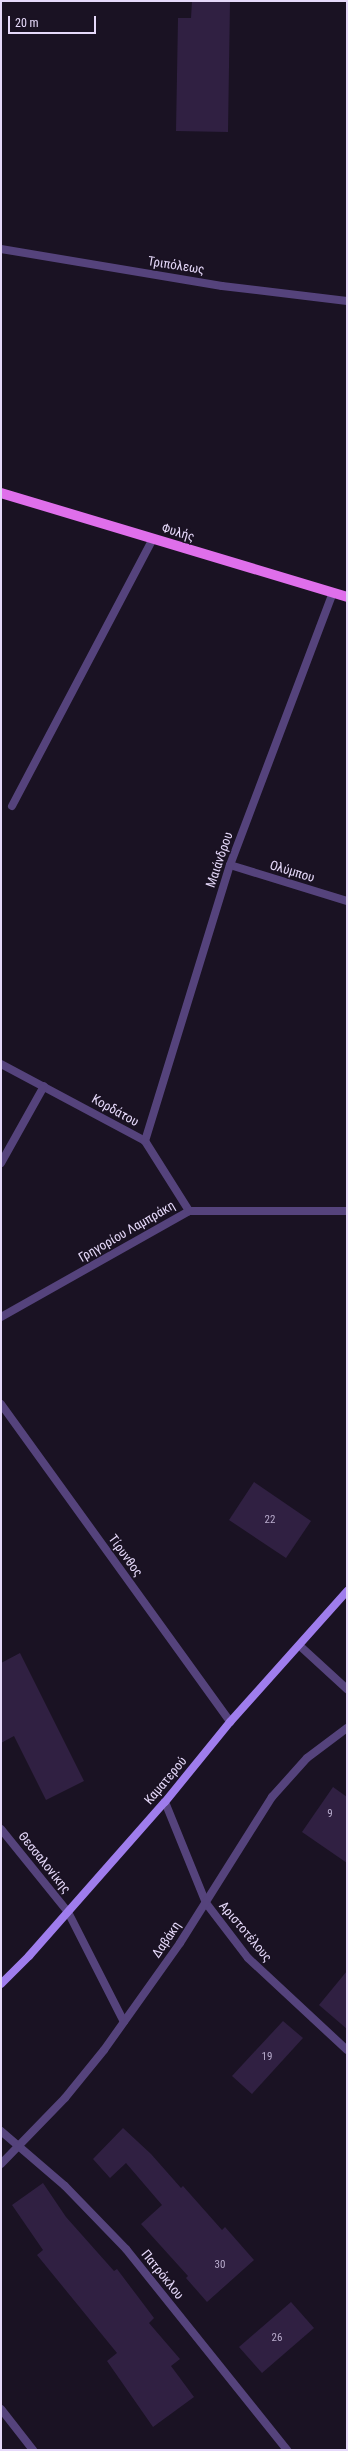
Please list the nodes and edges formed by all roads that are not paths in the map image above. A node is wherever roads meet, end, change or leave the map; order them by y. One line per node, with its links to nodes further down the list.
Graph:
1 (1, 249): 2 (street, Τριπόλεως)
2 (347, 301)
3 (1, 493): 4 (main road, Φυλής)
4 (153, 539): 5 (main road, Φυλής); 7 (street)
5 (333, 593): 6 (main road, Φυλής); 8 (street, Μαιάνδρου)
6 (347, 597)
7 (12, 806)
8 (230, 866): 9 (street, Ολύμπου); 12 (street, Μαιάνδρου)
9 (347, 901)
10 (1, 1064): 11 (street, Κορδάτου)
11 (44, 1086): 12 (street, Κορδάτου); 13 (street)
12 (144, 1141): 14 (street, Κορδάτου)
13 (1, 1163)
14 (189, 1211): 15 (street, Γρηγορίου Λαμπράκη); 16 (street, Γρηγορίου Λαμπράκη)
15 (347, 1211)
16 (1, 1317)
17 (1, 1404): 21 (street, Τίρυνθος)
18 (347, 1591): 19 (street, Καματερού)
19 (300, 1646): 20 (street); 21 (street, Καματερού)
20 (347, 1689)
21 (230, 1722): 23 (street, Καματερού)
22 (347, 1728): 25 (street, Δαβάκη)
23 (165, 1802): 25 (street, Αριστοτέλους); 26 (street, Καματερού)
24 (1, 1828): 26 (street, Θεσσαλονίκης)
25 (206, 1903): 28 (street, Δαβάκη); 29 (street, Αριστοτέλους)
26 (68, 1912): 27 (street, Καματερού); 28 (street, Θεσσαλονίκης)
27 (1, 1984)
28 (124, 2022): 31 (street, Δαβάκη)
29 (347, 2050)
30 (1, 2131): 31 (street, Πατρόκλου)
31 (19, 2148): 32 (street, Δαβάκη); 35 (street, Πατρόκλου)
32 (1, 2164)
33 (1, 2409): 34 (street)
34 (33, 2450)
35 (287, 2450)

